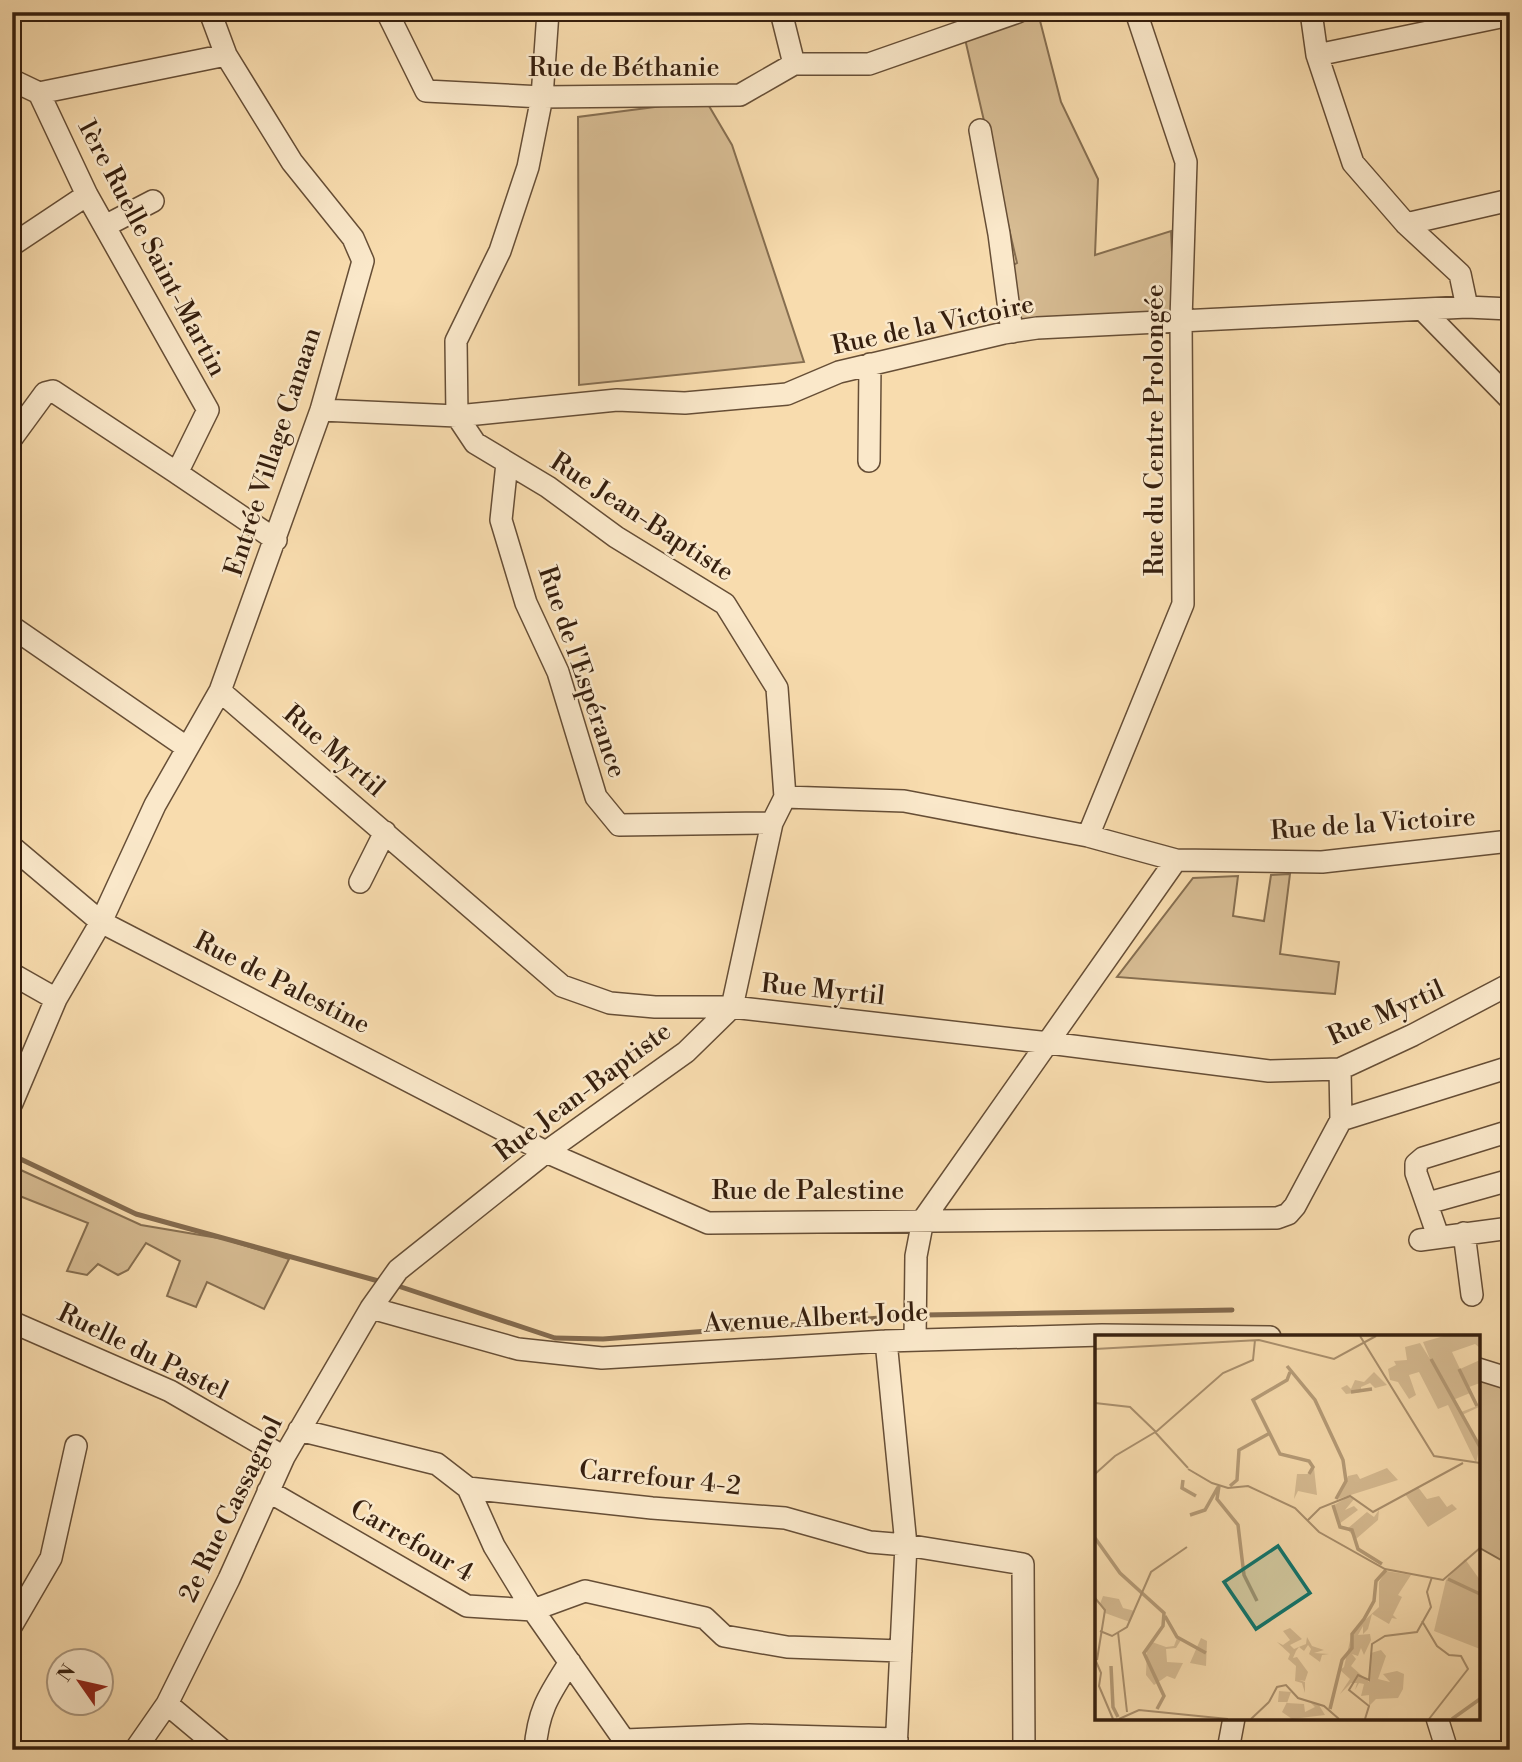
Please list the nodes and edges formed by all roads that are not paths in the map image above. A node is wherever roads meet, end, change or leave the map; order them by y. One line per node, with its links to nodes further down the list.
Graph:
1 (210, 12): 9 (street, Entrée Village Canaan)
2 (387, 12): 14 (street, Rue de Béthanie)
3 (548, 12): 14 (street)
4 (781, 12): 11 (street)
5 (1018, 12): 11 (street, Rue de Béthanie)
6 (1136, 12): 25 (street, Rue du Centre Prolongée)
7 (1311, 12): 10 (street)
8 (1510, 15): 10 (street)
9 (226, 55): 13 (street); 29 (street, Entrée Village Canaan)
10 (1317, 55): 19 (street)
11 (794, 64): 14 (street, Rue de Béthanie)
12 (14, 80): 13 (street)
13 (38, 93): 16 (street, 1ère Ruelle Saint-Martin)
14 (542, 97): 30 (street)
15 (981, 130): 26 (street)
16 (87, 195): 20 (street, 1ère Ruelle Saint-Martin); 21 (street)
17 (1510, 200): 19 (street)
18 (153, 201): 20 (street)
19 (1406, 223): 22 (street)
20 (105, 226): 34 (street, 1ère Ruelle Saint-Martin)
21 (12, 245)
22 (1467, 307): 23 (street, Rue de la Victoire); 24 (street, Rue de la Victoire)
23 (1510, 309)
24 (1424, 311): 25 (street, Rue de la Victoire); 28 (street)
25 (1181, 320): 26 (street, Rue de la Victoire); 42 (street, Rue du Centre Prolongée)
26 (1012, 332): 27 (street, Rue de la Victoire)
27 (870, 364): 30 (street, Rue de la Victoire); 32 (street)
28 (1510, 399)
29 (321, 410): 30 (street, Rue de la Victoire); 35 (street, Entrée Village Canaan)
30 (457, 416): 33 (street, Rue Jean-Baptiste)
31 (12, 438): 34 (street)
32 (869, 461)
33 (507, 463): 39 (street, Rue Jean-Baptiste); 40 (street, Rue de l'Espérance)
34 (177, 474): 35 (street)
35 (276, 540): 37 (street, Entrée Village Canaan)
36 (12, 627): 38 (street)
37 (220, 691): 38 (street, Entrée Village Canaan); 41 (street, Rue Myrtil)
38 (186, 747): 47 (street, Entrée Village Canaan)
39 (785, 797): 40 (street); 42 (street, Rue de la Victoire)
40 (772, 823): 51 (street)
41 (385, 832): 46 (street); 51 (street, Rue Myrtil)
42 (1087, 836): 45 (street, Rue de la Victoire)
43 (1510, 841): 45 (street, Rue de la Victoire)
44 (12, 847): 47 (street, Rue de Palestine)
45 (1176, 860): 52 (street)
46 (360, 882)
47 (101, 922): 50 (street, Entrée Village Canaan); 58 (street, Rue de Palestine)
48 (12, 974): 50 (street)
49 (1510, 984): 54 (street, Rue Myrtil)
50 (56, 999): 55 (street, Entrée Village Canaan)
51 (732, 1007): 52 (street, Rue Myrtil); 58 (street, Rue Jean-Baptiste)
52 (1049, 1043): 54 (street, Rue Myrtil); 61 (street)
53 (1510, 1067): 56 (street)
54 (1340, 1069): 56 (street, Rue de Palestine)
55 (12, 1103)
56 (1341, 1119): 61 (street, Rue de Palestine)
57 (1510, 1131): 60 (street)
58 (547, 1152): 61 (street, Rue de Palestine); 65 (street, Rue Jean-Baptiste)
59 (1510, 1180): 60 (street)
60 (1428, 1203): 63 (street)
61 (923, 1220): 68 (street)
62 (1510, 1228): 63 (street)
63 (1464, 1233): 64 (street)
64 (1472, 1295)
65 (376, 1301): 69 (street, Avenue Albert Jode); 72 (street, 2e Rue Cassagnol)
66 (12, 1322): 74 (street, Ruelle du Pastel)
67 (1095, 1336): 68 (street, Avenue Albert Jode)
68 (915, 1340): 69 (street, Avenue Albert Jode)
69 (886, 1341): 77 (street)
70 (1480, 1370): 71 (street)
71 (1510, 1379)
72 (299, 1430): 74 (street, 2e Rue Cassagnol); 75 (street)
73 (76, 1446): 79 (street)
74 (284, 1457): 76 (street, 2e Rue Cassagnol)
75 (468, 1488): 77 (street, Carrefour 4-2); 78 (street)
76 (268, 1491): 78 (street, Carrefour 4); 82 (street, 2e Rue Cassagnol)
77 (906, 1545): 80 (street); 90 (street, Carrefour 4-2)
78 (533, 1610): 80 (street, Carrefour 4); 81 (street)
79 (12, 1625)
80 (901, 1651): 86 (street)
81 (570, 1662): 85 (street); 89 (street)
82 (167, 1704): 87 (street, 2e Rue Cassagnol); 88 (street)
83 (1234, 1720): 91 (street)
84 (1438, 1720): 92 (street)
85 (628, 1745): 86 (street)
86 (896, 1745)
87 (135, 1750)
88 (222, 1750)
89 (535, 1750)
90 (1024, 1750)
91 (1228, 1750)
92 (1447, 1750)

